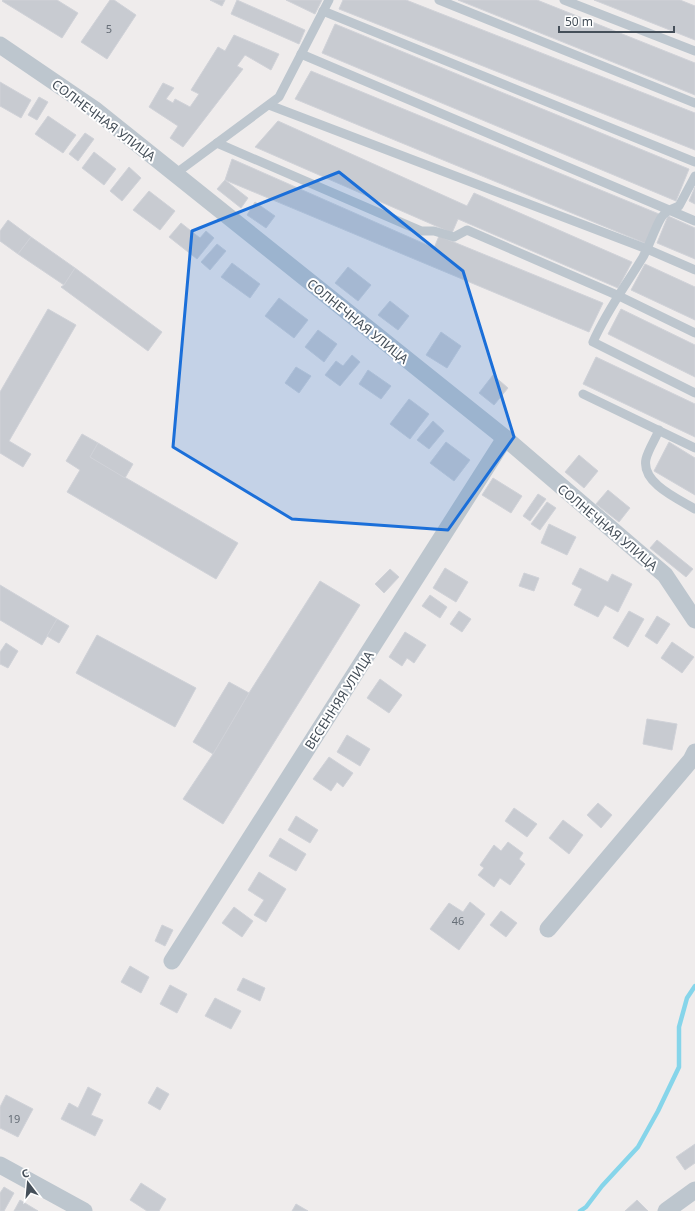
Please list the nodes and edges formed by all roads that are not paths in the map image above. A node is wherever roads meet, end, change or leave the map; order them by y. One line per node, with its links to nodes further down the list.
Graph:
1 (329, 0): 4 (lane)
2 (439, 0): 8 (lane)
3 (564, 0): 6 (lane)
4 (323, 11): 7 (lane); 11 (lane)
5 (0, 45): 12 (street, СОЛНЕЧНАЯ УЛИЦА)
6 (695, 51)
7 (301, 54): 9 (lane); 14 (lane)
8 (695, 103)
9 (269, 105): 10 (lane); 16 (lane)
10 (217, 143): 12 (lane); 18 (lane)
11 (695, 162)
12 (175, 174): 23 (street, СОЛНЕЧНАЯ УЛИЦА)
13 (695, 176): 14 (lane)
14 (668, 210): 15 (lane); 16 (lane)
15 (695, 221)
16 (647, 249): 17 (lane); 18 (lane)
17 (695, 270)
18 (619, 296): 19 (lane); 20 (lane)
19 (695, 333)
20 (695, 393)
21 (583, 394): 22 (lane)
22 (659, 430): 24 (lane); 25 (lane)
23 (505, 438): 26 (street, СОЛНЕЧНАЯ УЛИЦА); 29 (street, ВЕСЕННЯЯ УЛИЦА)
24 (695, 448)
25 (695, 509)
26 (695, 620)
27 (695, 752): 28 (street)
28 (548, 929)
29 (172, 961)
30 (0, 1164): 32 (street)
31 (695, 1190): 33 (street)
32 (84, 1211)
33 (666, 1211)

